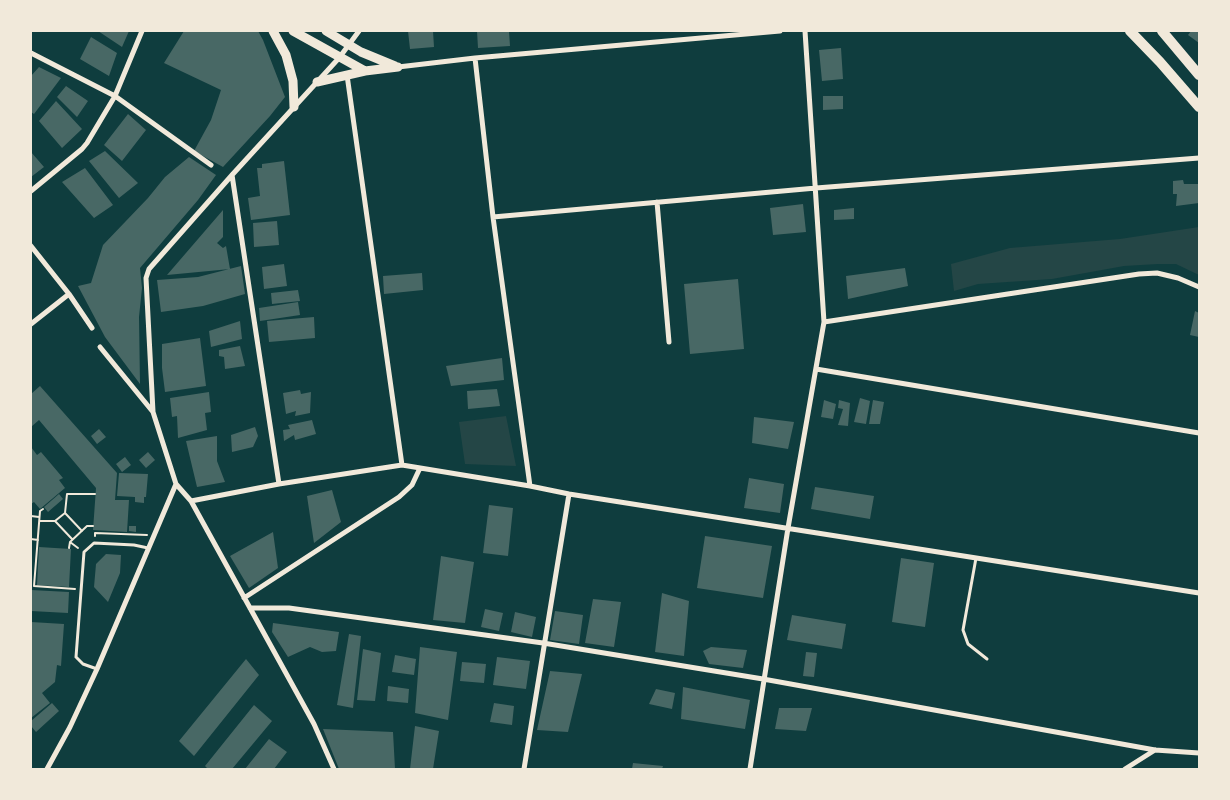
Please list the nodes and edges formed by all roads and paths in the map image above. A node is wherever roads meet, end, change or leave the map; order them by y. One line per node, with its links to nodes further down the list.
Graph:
1 (142, 31): 19 (street)
2 (273, 31): 20 (street)
3 (293, 31): 12 (street)
4 (326, 31): 10 (street)
5 (358, 31): 10 (street)
6 (780, 31): 13 (street)
7 (805, 31): 25 (street)
8 (1130, 31): 21 (main road)
9 (1162, 31): 17 (main road)
10 (350, 45): 12 (street); 14 (street)
11 (31, 53): 19 (street)
12 (339, 58): 15 (street); 18 (street)
13 (474, 58): 14 (street); 28 (street)
14 (398, 67): 15 (street)
15 (365, 71): 16 (street)
16 (347, 75): 18 (street); 40 (street)
17 (1199, 75)
18 (317, 82): 20 (street)
19 (115, 96): 23 (street); 26 (street)
20 (294, 107): 24 (street)
21 (1199, 107)
22 (1199, 158): 25 (street)
23 (211, 165)
24 (232, 175): 38 (street); 43 (street)
25 (816, 188): 27 (street); 32 (street)
26 (31, 190)
27 (657, 202): 28 (street); 35 (street)
28 (493, 217): 44 (street)
29 (31, 246): 31 (street)
30 (1199, 287): 32 (street)
31 (69, 294): 33 (street); 34 (street)
32 (824, 322): 37 (street)
33 (31, 324)
34 (92, 328)
35 (669, 342)
36 (100, 347): 38 (street)
37 (816, 369): 39 (street); 54 (street)
38 (153, 412): 42 (street)
39 (1199, 433)
40 (402, 465): 41 (street); 43 (street)
41 (420, 468): 44 (street); 65 (street)
42 (176, 484): 47 (street); 61 (street)
43 (279, 484): 47 (street)
44 (530, 486): 46 (street)
45 (95, 494): 49 (path)
46 (568, 494): 54 (street); 67 (street)
47 (191, 501): 65 (street)
48 (43, 509): 52 (path)
49 (64, 513): 53 (path); 55 (path)
50 (31, 516): 51 (path)
51 (39, 517)
52 (39, 521): 53 (path); 57 (path)
53 (55, 521): 58 (path)
54 (788, 528): 62 (street); 70 (street)
55 (82, 531)
56 (31, 540): 57 (path)
57 (38, 540): 63 (path)
58 (73, 540)
59 (70, 542): 60 (path)
60 (68, 548)
61 (149, 548): 63 (lane); 69 (street)
62 (976, 558): 64 (street); 68 (lane)
63 (80, 589): 69 (lane)
64 (1199, 593)
65 (244, 598): 66 (street)
66 (250, 608): 67 (street); 74 (street)
67 (543, 643): 70 (street); 75 (street)
68 (987, 659)
69 (97, 669): 73 (street)
70 (764, 679): 71 (street); 76 (street)
71 (1155, 750): 72 (street); 77 (street)
72 (1199, 753)
73 (48, 769)
74 (334, 769)
75 (524, 769)
76 (750, 769)
77 (1125, 769)

